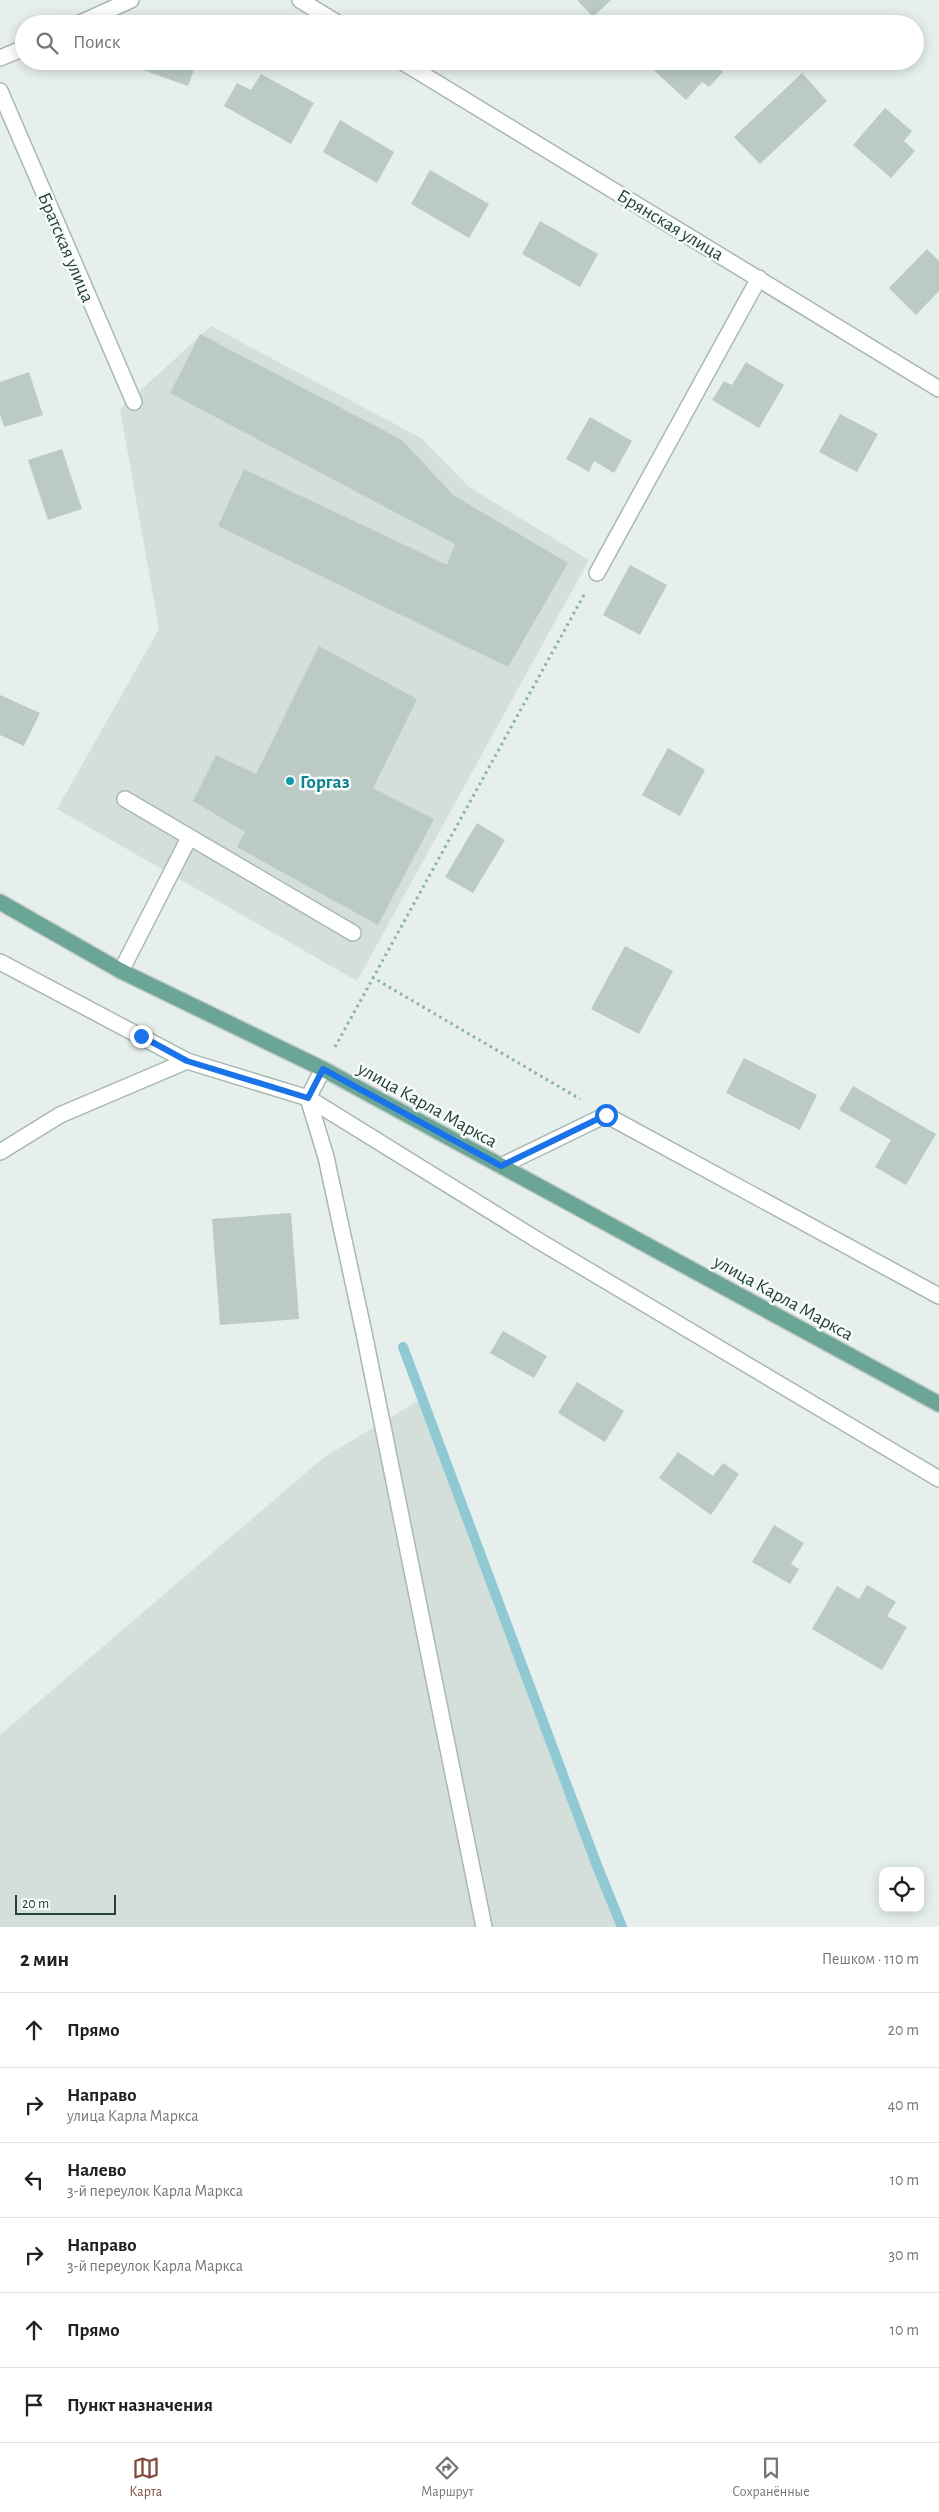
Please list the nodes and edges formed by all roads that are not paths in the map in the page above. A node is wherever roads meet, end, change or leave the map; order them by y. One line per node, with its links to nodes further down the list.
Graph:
1 (131, 0): 3 (street)
2 (300, 0): 4 (street)
3 (98, 15)
4 (324, 15)
5 (15, 52): 6 (street)
6 (0, 58)
7 (416, 70): 9 (street, Брянская улица)
8 (0, 91): 11 (street, Братская улица)
9 (759, 278): 10 (street, Брянская улица); 12 (street)
10 (939, 389)
11 (134, 402)
12 (597, 573)
13 (125, 799): 14 (street)
14 (189, 838): 16 (street); 18 (street)
15 (0, 902): 18 (main road, улица Карла Маркса)
16 (353, 933)
17 (0, 962): 19 (street)
18 (121, 971): 20 (main road, улица Карла Маркса)
19 (187, 1061): 21 (street); 22 (street)
20 (323, 1069): 21 (street); 23 (main road, улица Карла Маркса)
21 (308, 1098): 26 (street); 27 (street)
22 (0, 1152)
23 (501, 1166): 24 (street); 25 (main road, улица Карла Маркса)
24 (939, 1296)
25 (939, 1404)
26 (939, 1480)
27 (484, 1927)

